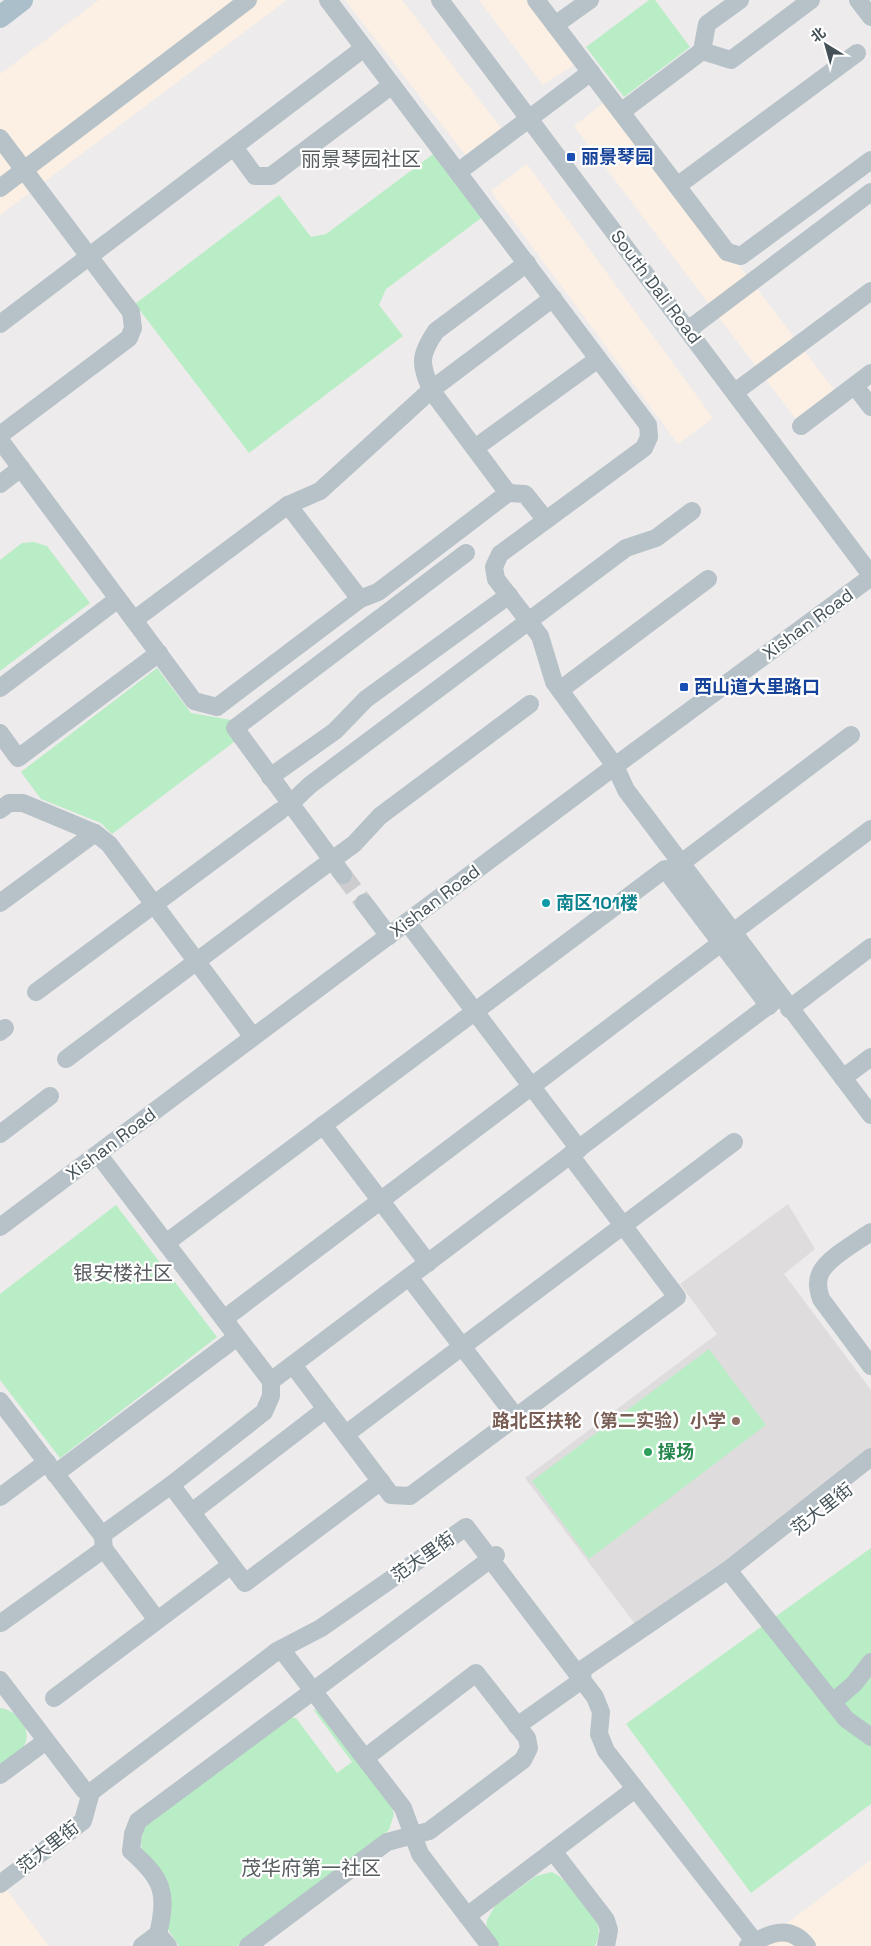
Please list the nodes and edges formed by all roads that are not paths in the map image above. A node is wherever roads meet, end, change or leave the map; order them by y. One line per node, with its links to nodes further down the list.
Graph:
1 (22, 0): 10 (main road)
2 (248, 0): 23 (street)
3 (328, 0): 13 (street)
4 (440, 0): 19 (street, South Dali Road)
5 (536, 0): 12 (street)
6 (590, 0): 12 (street)
7 (740, 0): 14 (street)
8 (811, 0): 14 (street)
9 (858, 0): 11 (street)
10 (0, 16)
11 (871, 17)
12 (556, 25): 16 (street)
13 (364, 48): 17 (street); 21 (street)
14 (702, 51): 18 (street)
15 (857, 53): 25 (street)
16 (591, 72): 18 (street); 19 (street)
17 (392, 85): 21 (street); 24 (street)
18 (621, 112): 25 (street)
19 (530, 118): 24 (street); 33 (street, South Dali Road)
20 (0, 138): 23 (street)
21 (234, 147): 28 (street)
22 (871, 160): 25 (street)
23 (25, 169): 26 (street); 28 (street)
24 (458, 172): 29 (street)
25 (677, 186)
26 (0, 188)
27 (871, 192): 33 (street)
28 (89, 256): 32 (street); 41 (street)
29 (527, 262): 31 (street); 37 (street)
30 (871, 291): 38 (street)
31 (553, 298): 34 (street); 37 (street)
32 (0, 324)
33 (688, 330): 38 (street, South Dali Road)
34 (598, 359): 43 (street); 49 (street)
35 (871, 373): 36 (street)
36 (855, 386): 39 (street); 40 (street)
37 (431, 390): 43 (street); 47 (street)
38 (735, 392): 51 (street, South Dali Road)
39 (871, 407)
40 (801, 426)
41 (0, 435)
42 (0, 440): 44 (street)
43 (475, 448): 46 (street)
44 (21, 468): 45 (street); 54 (street)
45 (0, 484)
46 (508, 493): 49 (street); 55 (street)
47 (288, 505): 55 (street); 56 (street)
48 (692, 511): 57 (street)
49 (546, 520): 53 (street)
50 (466, 553): 65 (street)
51 (871, 576): 64 (street, Xishan Road)
52 (708, 579): 60 (street)
53 (509, 595): 57 (street); 65 (street)
54 (118, 599): 56 (street); 59 (street)
55 (360, 599): 58 (street)
56 (134, 620): 58 (street)
57 (528, 621): 60 (street); 67 (street)
58 (159, 653): 62 (street)
59 (0, 688)
60 (560, 690): 64 (street)
61 (530, 704): 70 (street)
62 (0, 733)
63 (851, 734): 71 (street)
64 (615, 766): 71 (street); 76 (street, Xishan Road)
65 (270, 777): 67 (street)
66 (5, 807): 69 (street)
67 (285, 807): 70 (street); 75 (street)
68 (871, 829): 78 (street)
69 (95, 833): 73 (street); 75 (street)
70 (328, 863): 72 (street); 80 (street)
71 (680, 864): 78 (street)
72 (343, 875)
73 (0, 903)
74 (364, 903): 77 (street)
75 (152, 905): 80 (street); 81 (street)
76 (408, 922): 77 (street, Xishan Road); 83 (street)
77 (389, 936): 84 (street, Xishan Road)
78 (727, 938): 82 (street); 83 (street); 88 (street)
79 (871, 947): 82 (street)
80 (196, 963): 84 (street); 86 (street)
81 (36, 992)
82 (780, 1004): 87 (street); 94 (street)
83 (476, 1010): 88 (street); 91 (street)
84 (253, 1037): 95 (street, Xishan Road)
85 (871, 1057): 87 (street)
86 (66, 1059)
87 (843, 1078): 90 (street)
88 (532, 1086): 94 (street); 96 (street)
89 (50, 1096): 92 (street)
90 (871, 1115)
91 (323, 1125): 96 (street); 100 (street)
92 (0, 1134)
93 (734, 1142): 97 (street)
94 (575, 1152): 97 (street); 102 (street)
95 (98, 1154): 98 (street, Xishan Road); 100 (street)
96 (380, 1201): 102 (street); 104 (street)
97 (623, 1225): 106 (street); 113 (street)
98 (0, 1227)
99 (871, 1232): 109 (street)
100 (166, 1242): 104 (street)
101 (871, 1242): 107 (street)
102 (428, 1263): 103 (street)
103 (409, 1277): 106 (street); 108 (street)
104 (224, 1319): 105 (street)
105 (237, 1337): 110 (street); 116 (street)
106 (462, 1346): 113 (street); 114 (street)
107 (871, 1354)
108 (293, 1365): 110 (street); 112 (street)
109 (871, 1366)
110 (271, 1381): 119 (street)
111 (0, 1401): 116 (street)
112 (326, 1409): 114 (street); 121 (street)
113 (516, 1417): 118 (street)
114 (346, 1434): 118 (street)
115 (871, 1458): 125 (street, 范大里街)
116 (51, 1468): 120 (street); 122 (street)
117 (871, 1471): 125 (street, 范大里街)
118 (380, 1481): 124 (street)
119 (171, 1485): 121 (street); 122 (street)
120 (0, 1497)
121 (192, 1512): 124 (street)
122 (103, 1542): 126 (street); 127 (street)
123 (496, 1555): 130 (street, 范大里街); 140 (street, 范大里街); 146 (street)
124 (231, 1565): 126 (street)
125 (730, 1574): 130 (street, 范大里街); 133 (street)
126 (157, 1620): 132 (street)
127 (1, 1623)
128 (281, 1649): 130 (street, 范大里街); 137 (street); 144 (street, 范大里街)
129 (871, 1662): 133 (street)
130 (582, 1674): 134 (street); 139 (street)
131 (3, 1689): 136 (street)
132 (54, 1698)
133 (833, 1702): 135 (street)
134 (517, 1726): 137 (street); 141 (street)
135 (871, 1737)
136 (46, 1741): 138 (street); 140 (street)
137 (364, 1758): 141 (street)
138 (0, 1775)
139 (635, 1788): 142 (street); 147 (street)
140 (84, 1790): 143 (street, 范大里街)
141 (413, 1836): 145 (street); 149 (street)
142 (553, 1851): 145 (street); 151 (street)
143 (0, 1875)
144 (0, 1884)
145 (467, 1916): 150 (street)
146 (163, 1940): 148 (street)
147 (751, 1944): 152 (street)
148 (142, 1946)
149 (248, 1946)
150 (490, 1946)
151 (606, 1946)
152 (806, 1946)

